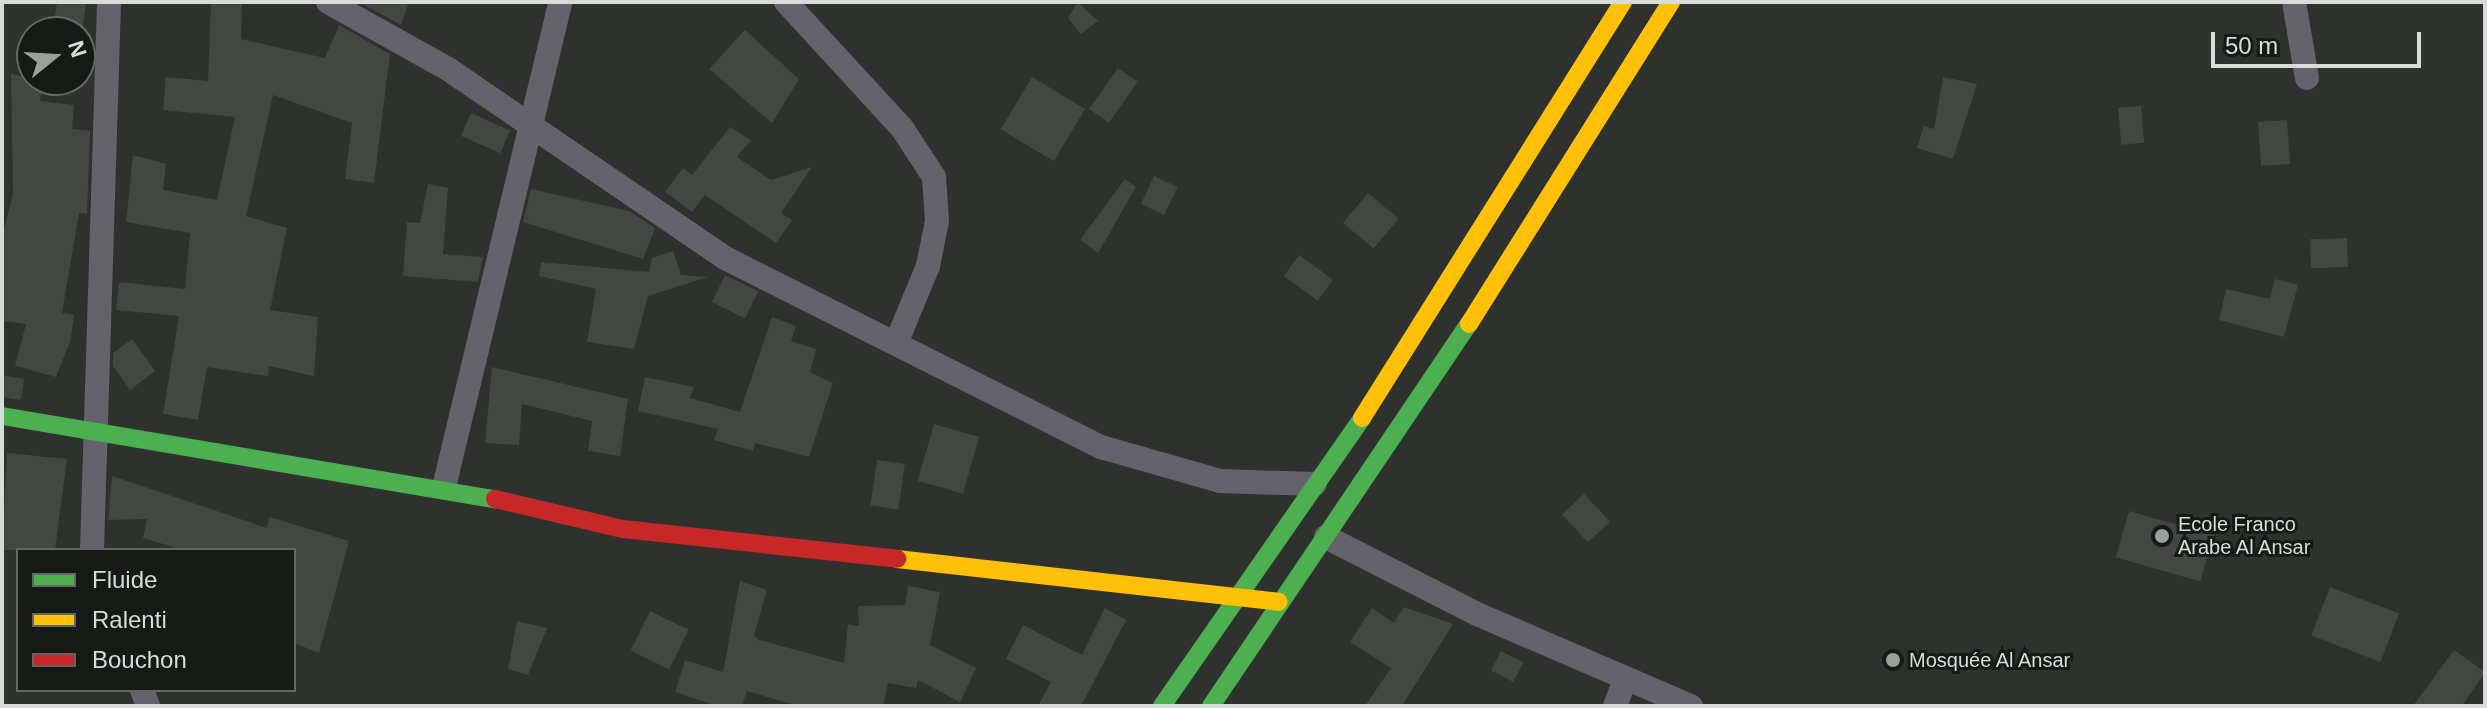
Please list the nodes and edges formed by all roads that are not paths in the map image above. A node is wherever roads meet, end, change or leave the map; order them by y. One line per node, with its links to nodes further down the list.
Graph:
1 (109, 2): 12 (street)
2 (328, 2): 9 (street)
3 (560, 2): 9 (street)
4 (786, 2): 10 (street)
5 (1623, 2): 13 (main road)
6 (1671, 2): 15 (main road)
7 (2294, 2): 8 (street)
8 (2307, 78)
9 (534, 128): 10 (street); 14 (street)
10 (897, 341): 13 (street)
11 (2, 416): 12 (main road)
12 (92, 435): 14 (main road); 16 (street)
13 (1315, 484): 17 (main road)
14 (444, 487): 17 (main road)
15 (1326, 537): 18 (main road); 19 (street)
16 (92, 548)
17 (1236, 597): 18 (main road); 20 (main road)
18 (1279, 602): 21 (main road)
19 (1624, 682): 22 (street); 23 (street)
20 (1162, 706)
21 (1211, 706)
22 (1615, 706)
23 (1691, 706)

